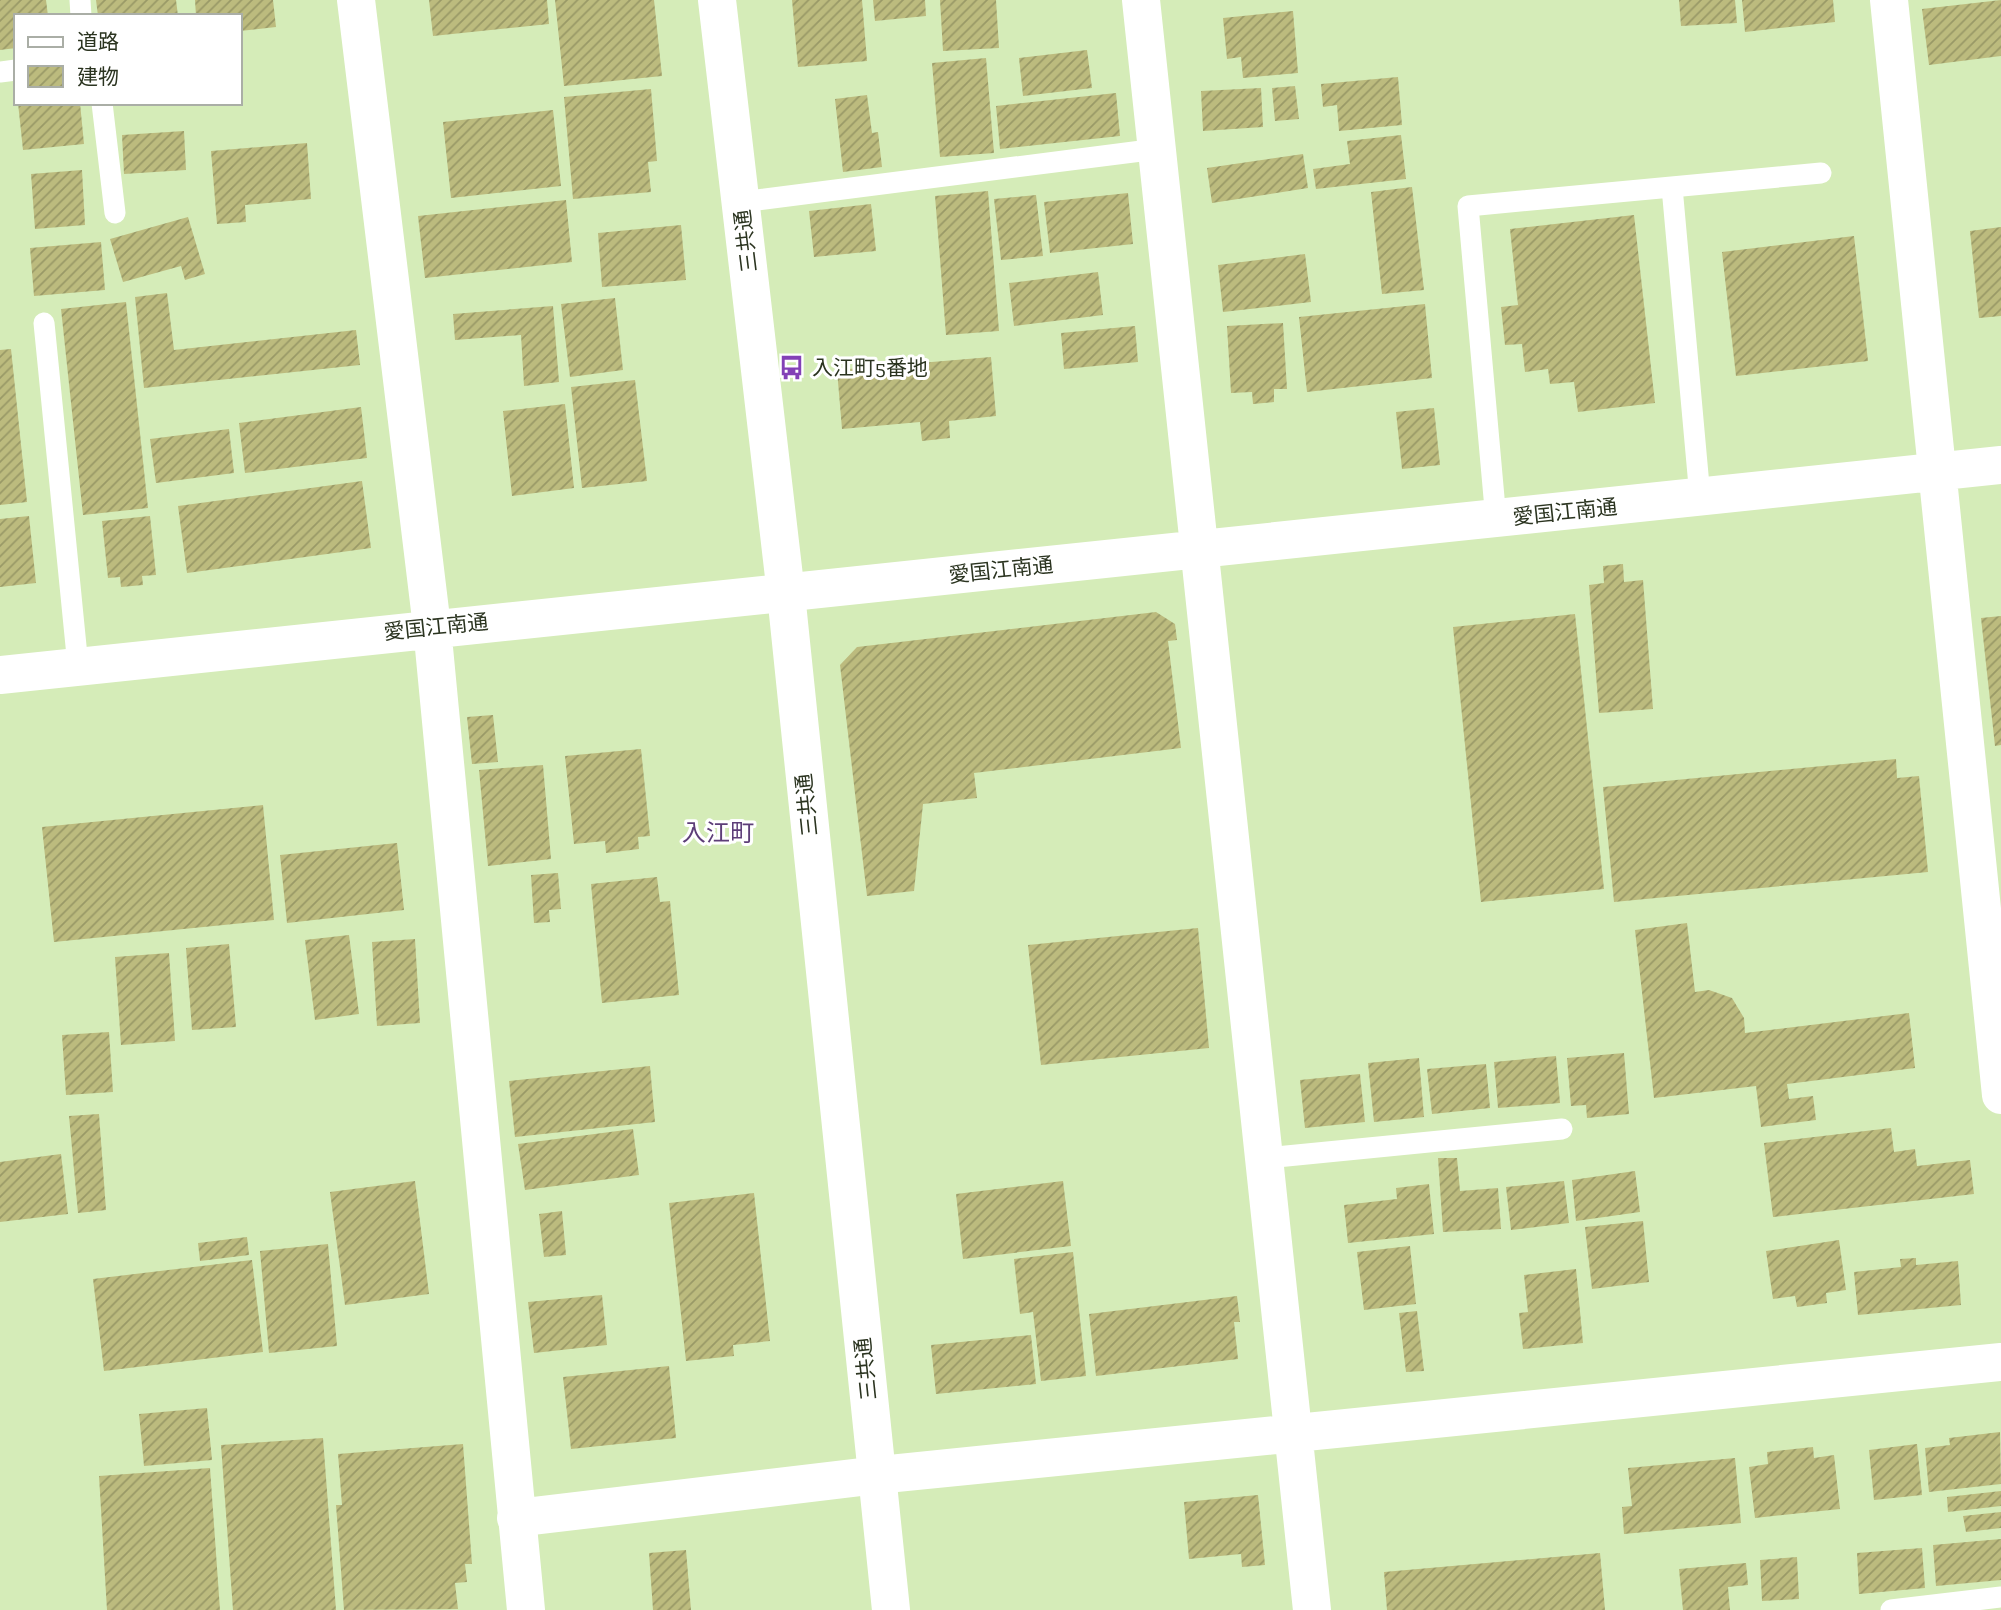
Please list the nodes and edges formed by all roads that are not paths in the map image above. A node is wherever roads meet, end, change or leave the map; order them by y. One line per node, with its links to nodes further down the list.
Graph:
1 (356, 0): 18 (street)
2 (717, 0): 9 (street, 三共通)
3 (1141, 0): 6 (street)
4 (1889, 0): 13 (street)
5 (102, 105): 10 (lane)
6 (1157, 149): 9 (lane); 16 (street)
7 (1821, 173): 8 (lane)
8 (1672, 187): 14 (lane); 15 (lane)
9 (741, 202): 17 (street, 三共通)
10 (115, 213)
11 (44, 323): 19 (lane)
12 (2001, 465): 13 (street, 愛国江南通)
13 (1938, 471): 14 (street, 愛国江南通); 21 (street)
14 (1700, 497): 15 (street, 愛国江南通)
15 (1496, 520): 16 (street, 愛国江南通)
16 (1201, 549): 17 (street, 愛国江南通); 23 (street)
17 (786, 594): 18 (street, 愛国江南通); 26 (street, 三共通)
18 (432, 627): 19 (street, 愛国江南通); 27 (street)
19 (78, 666): 20 (street, 愛国江南通)
20 (0, 675)
21 (2001, 1095)
22 (1562, 1129): 23 (lane)
23 (1266, 1158): 25 (street)
24 (2001, 1362): 25 (street)
25 (1295, 1432): 26 (street); 31 (street)
26 (878, 1475): 27 (street); 30 (street, 三共通)
27 (516, 1518): 29 (street)
28 (2001, 1597): 32 (lane)
29 (526, 1610)
30 (891, 1610)
31 (1312, 1610)
32 (1891, 1610)

